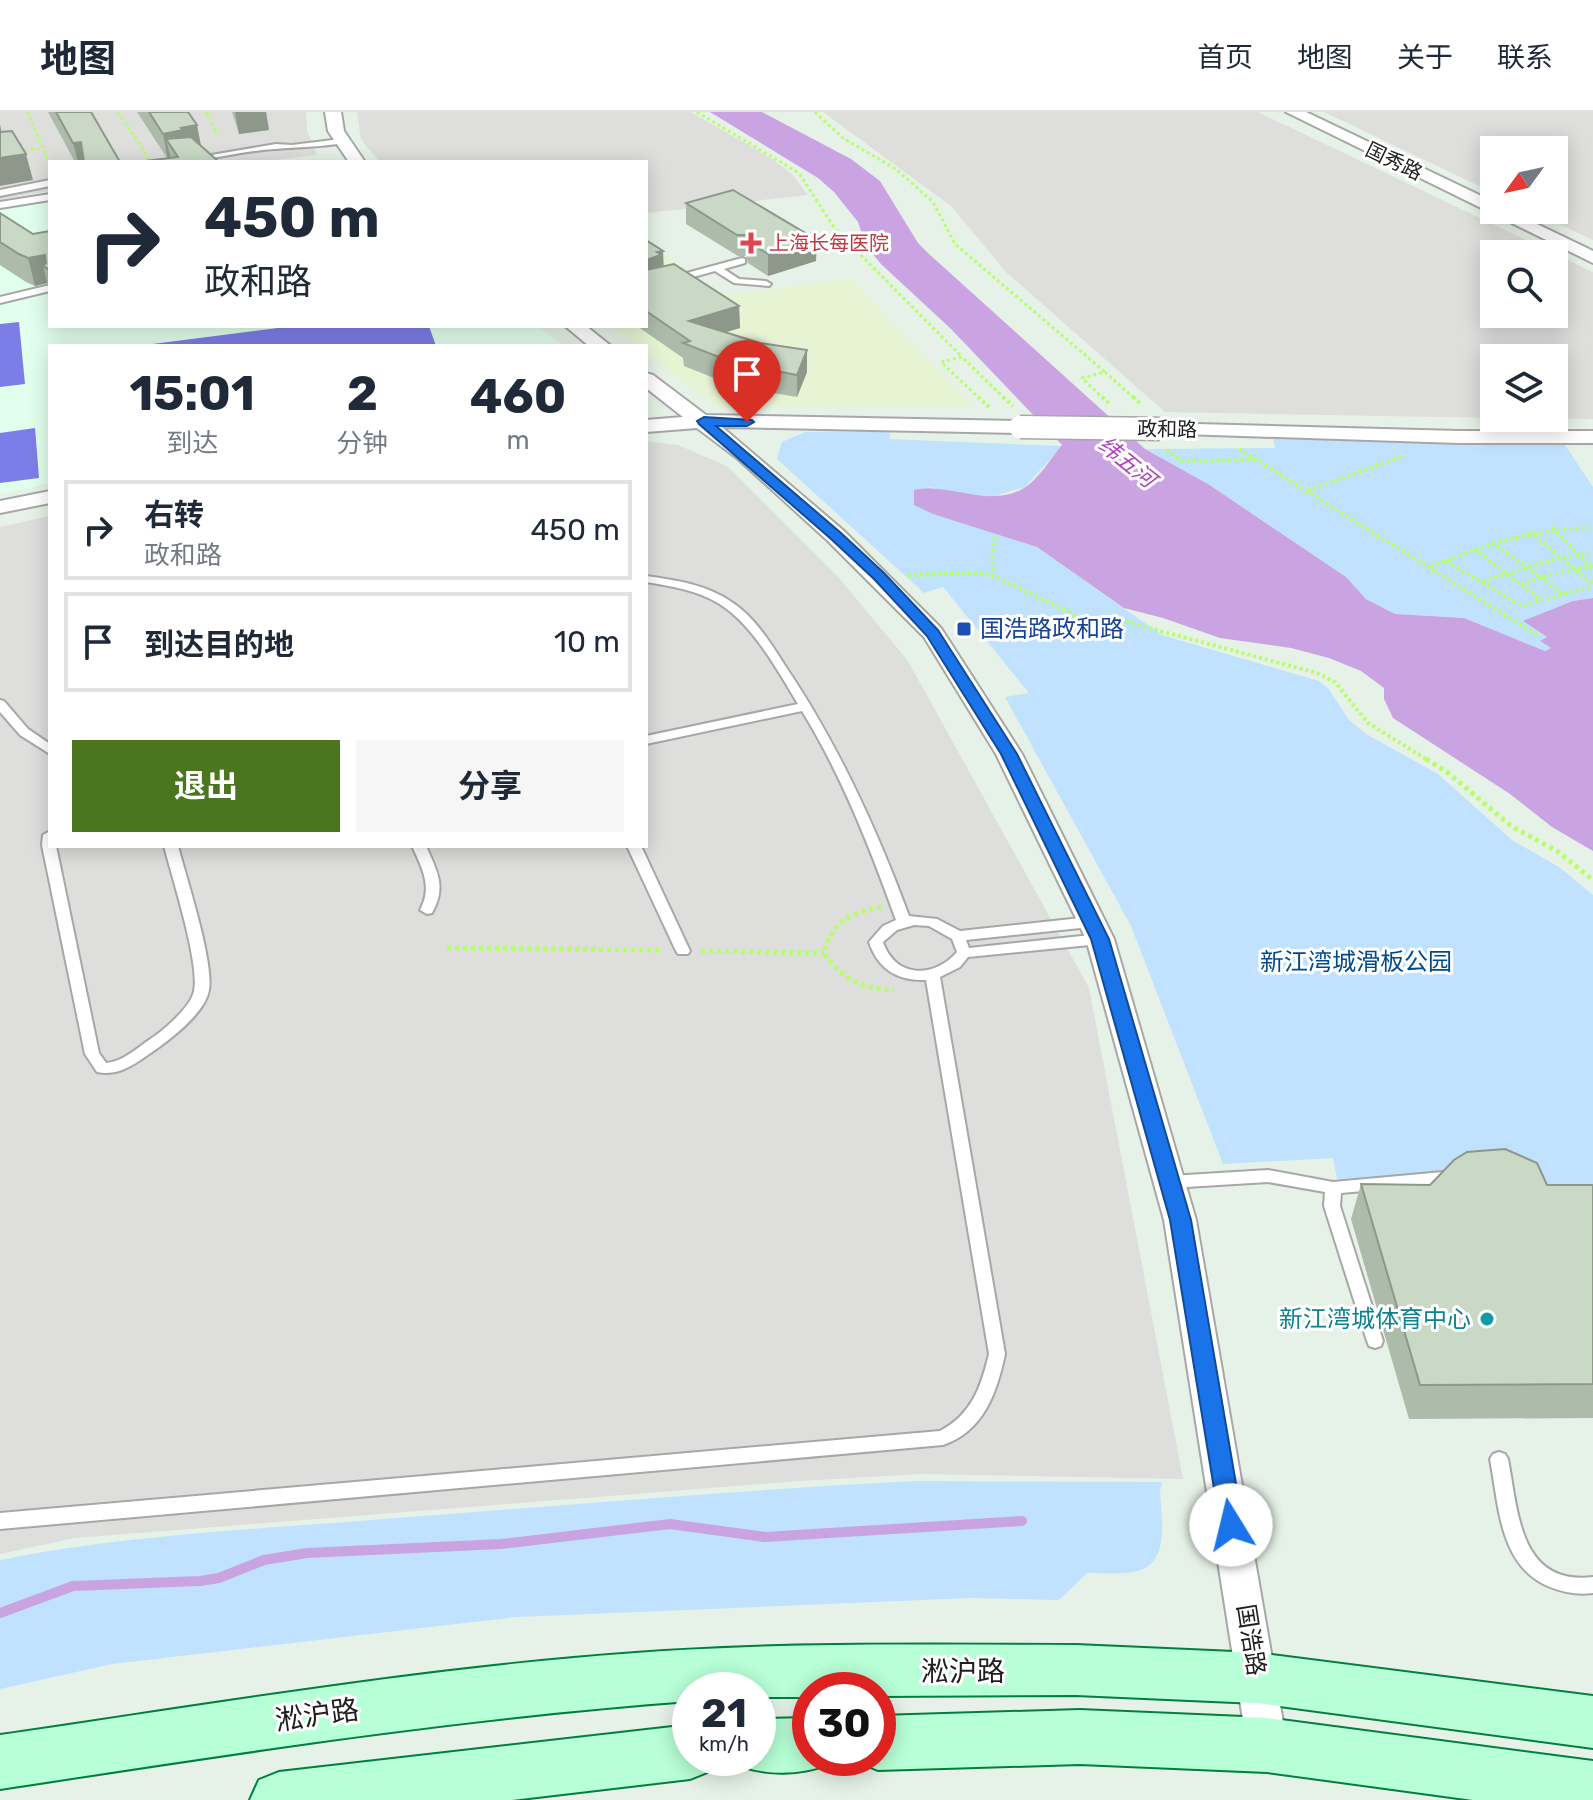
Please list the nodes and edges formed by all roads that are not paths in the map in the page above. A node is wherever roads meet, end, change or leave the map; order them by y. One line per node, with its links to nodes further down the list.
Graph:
1 (333, 112): 3 (street)
2 (1294, 112): 11 (street, 国秀路)
3 (339, 137): 4 (lane); 4 (lane); 7 (street)
4 (277, 148): 5 (lane); 6 (lane)
5 (189, 160)
6 (231, 160)
7 (356, 160)
8 (48, 183): 9 (lane)
9 (0, 193)
10 (48, 197): 12 (lane)
11 (1480, 203)
12 (0, 205)
13 (1523, 224): 14 (street, 国秀路)
14 (1593, 258)
15 (742, 261): 16 (lane)
16 (717, 268): 17 (lane); 18 (lane)
17 (766, 284)
18 (648, 286)
19 (48, 288): 20 (lane)
20 (0, 300)
21 (577, 328): 22 (street)
22 (598, 344)
23 (648, 380): 24 (street, 国浩路)
24 (704, 421): 25 (street, 政和路); 26 (street, 政和路, bridge); 40 (street, 国浩路)
25 (648, 426)
26 (1593, 437)
27 (48, 497): 28 (street)
28 (0, 507)
29 (648, 579): 31 (lane)
30 (0, 704): 33 (lane)
31 (807, 706): 32 (lane); 39 (lane)
32 (648, 740)
33 (48, 749)
34 (50, 848): 35 (lane)
35 (172, 848)
36 (420, 848): 38 (lane)
37 (635, 848): 42 (lane)
38 (427, 910)
39 (904, 922): 41 (lane); 44 (lane)
40 (1095, 931): 41 (lane); 43 (lane); 46 (street, 国浩路)
41 (958, 936): 43 (lane)
42 (683, 951)
43 (964, 953): 44 (lane)
44 (933, 977): 50 (lane)
45 (1465, 1176): 47 (lane)
46 (1170, 1182): 47 (lane); 52 (street, 国浩路)
47 (1333, 1188): 48 (lane)
48 (1375, 1341)
49 (1499, 1459): 51 (lane)
50 (0, 1521)
51 (1593, 1585)
52 (1257, 1678): 53 (main road, 淞沪路); 55 (street, 国浩路); 57 (main road, 淞沪路)
53 (1593, 1722)
54 (896, 1742): 55 (main road)
55 (1267, 1745): 58 (main road)
56 (672, 1754): 59 (main road)
57 (0, 1762)
58 (1593, 1789)
59 (279, 1800)

